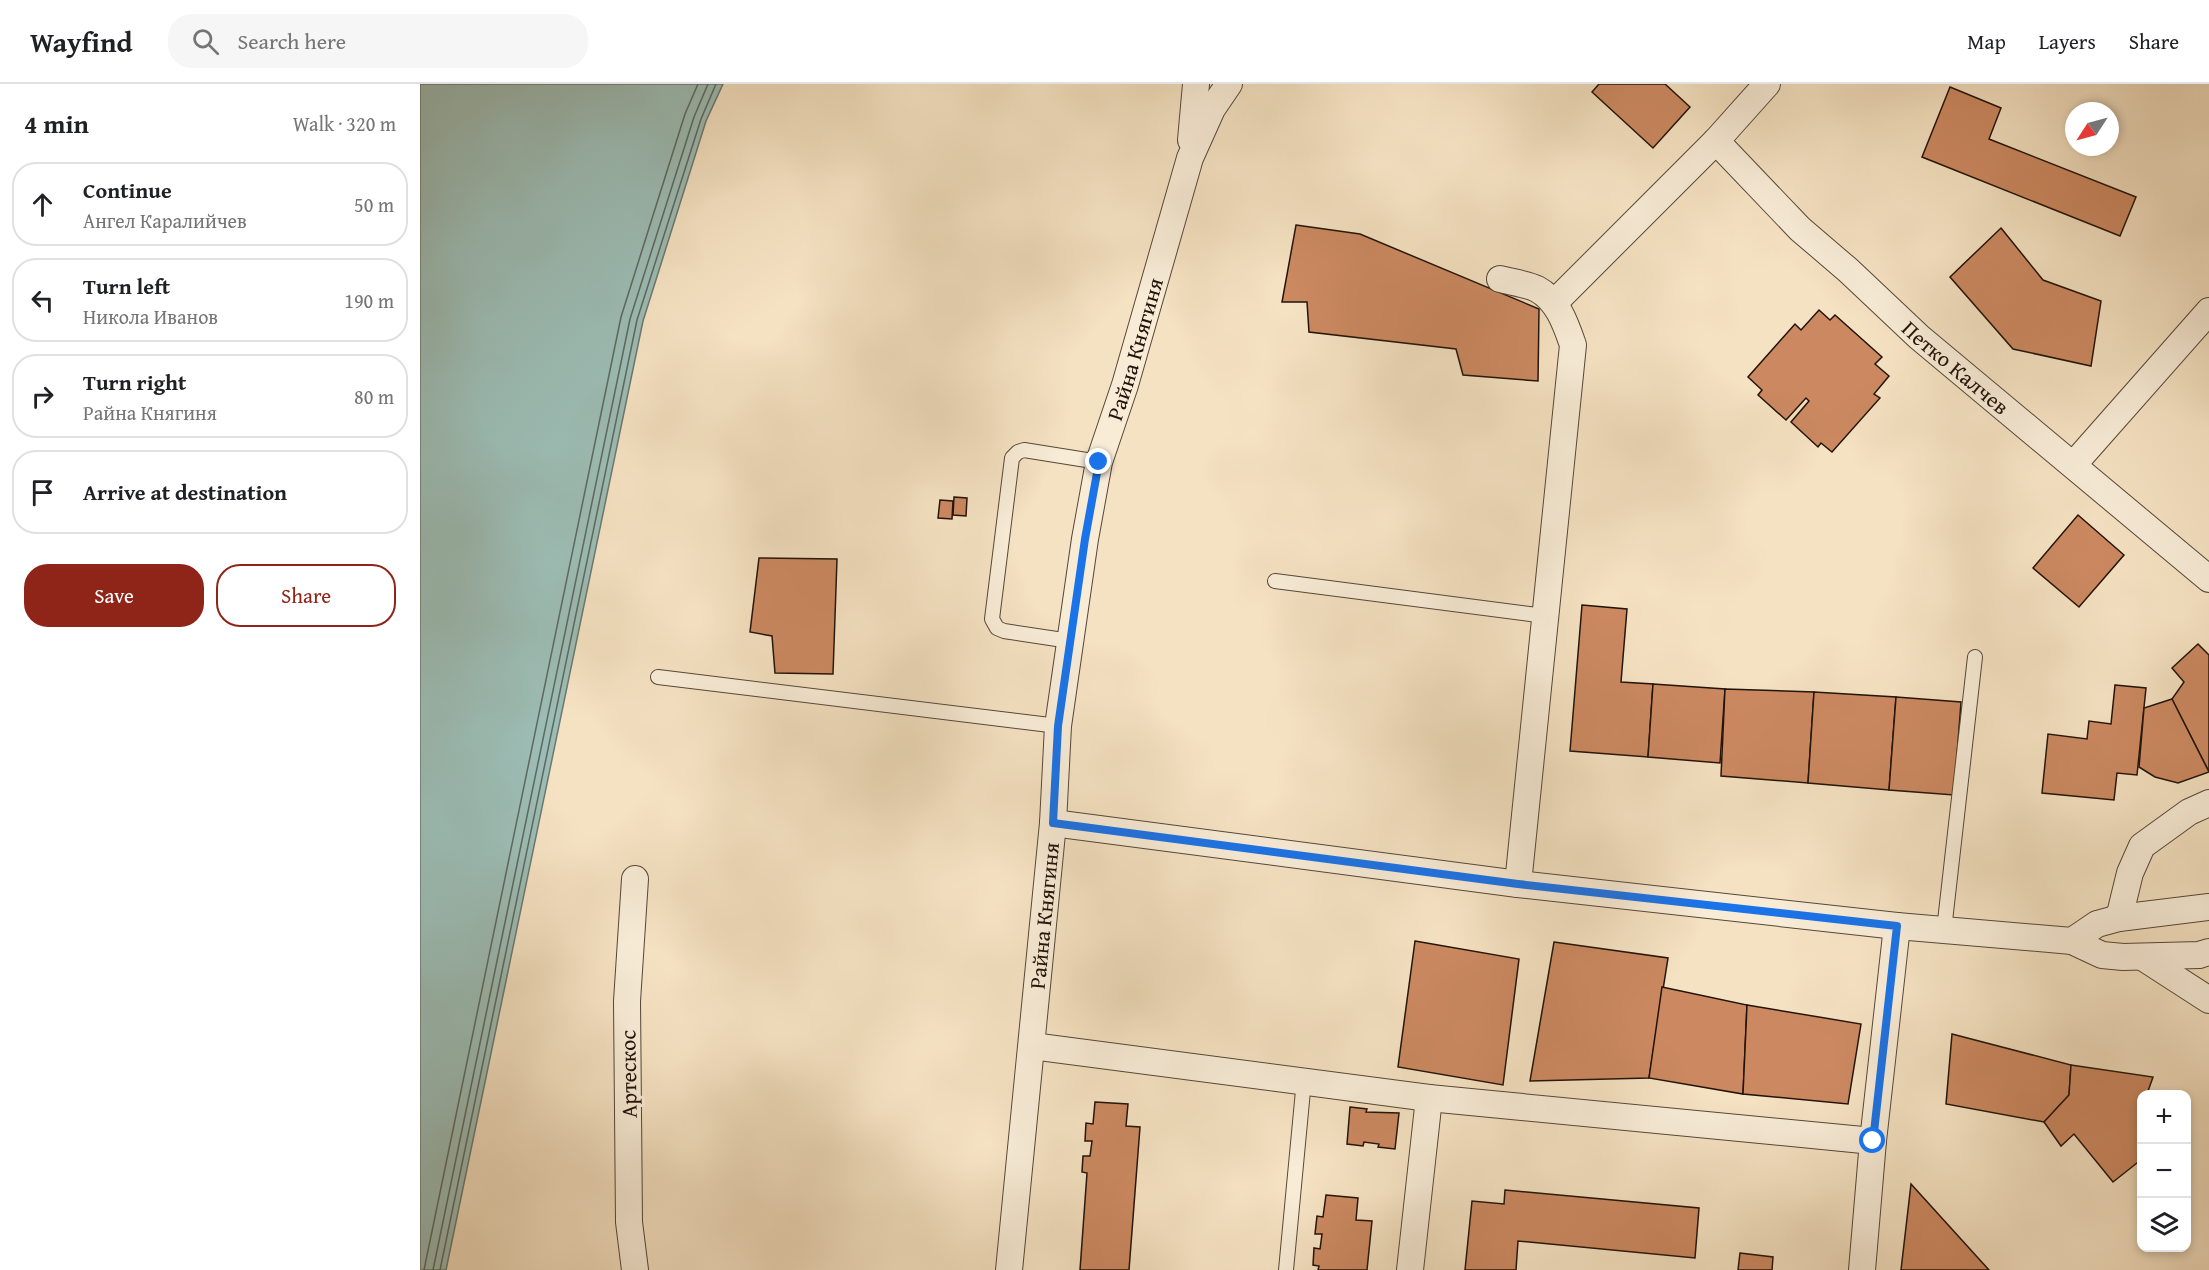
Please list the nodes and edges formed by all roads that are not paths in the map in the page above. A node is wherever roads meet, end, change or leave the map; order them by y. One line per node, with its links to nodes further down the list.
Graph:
1 (1196, 84): 5 (street)
2 (1229, 84): 5 (street, Райна Княгиня)
3 (1767, 84): 4 (street)
4 (1716, 141): 7 (street); 10 (street, Петко Калчев)
5 (1190, 158): 9 (street, Райна Княгиня)
6 (1500, 279): 7 (street)
7 (1554, 303): 13 (street)
8 (2209, 311): 10 (street)
9 (1099, 462): 14 (street, Райна Княгиня); 14 (lane)
10 (2074, 464): 11 (street, Петко Калчев)
11 (2209, 579)
12 (1275, 581): 13 (lane)
13 (1545, 616): 21 (street)
14 (1070, 641): 17 (street, Райна Княгиня)
15 (1975, 657): 25 (lane)
16 (658, 677): 17 (lane)
17 (1058, 726): 19 (street, Райна Княгиня)
18 (2209, 803): 23 (street)
19 (1053, 823): 21 (street); 30 (street, Райна Княгиня)
20 (635, 879): 34 (street, Артескос)
21 (1518, 884): 24 (street)
22 (2209, 907): 23 (street)
23 (2119, 918): 26 (street)
24 (1897, 926): 25 (street); 33 (street)
25 (1944, 930): 26 (street)
26 (2072, 941): 28 (street)
27 (2209, 952): 28 (street)
28 (2144, 958): 29 (street)
29 (2209, 1000)
30 (1032, 1046): 31 (street); 35 (street, Райна Княгиня)
31 (1304, 1080): 32 (street); 36 (lane)
32 (1429, 1098): 33 (street); 37 (street)
33 (1873, 1141): 38 (street)
34 (635, 1270)
35 (1009, 1270)
36 (1286, 1270)
37 (1410, 1270)
38 (1862, 1270)

